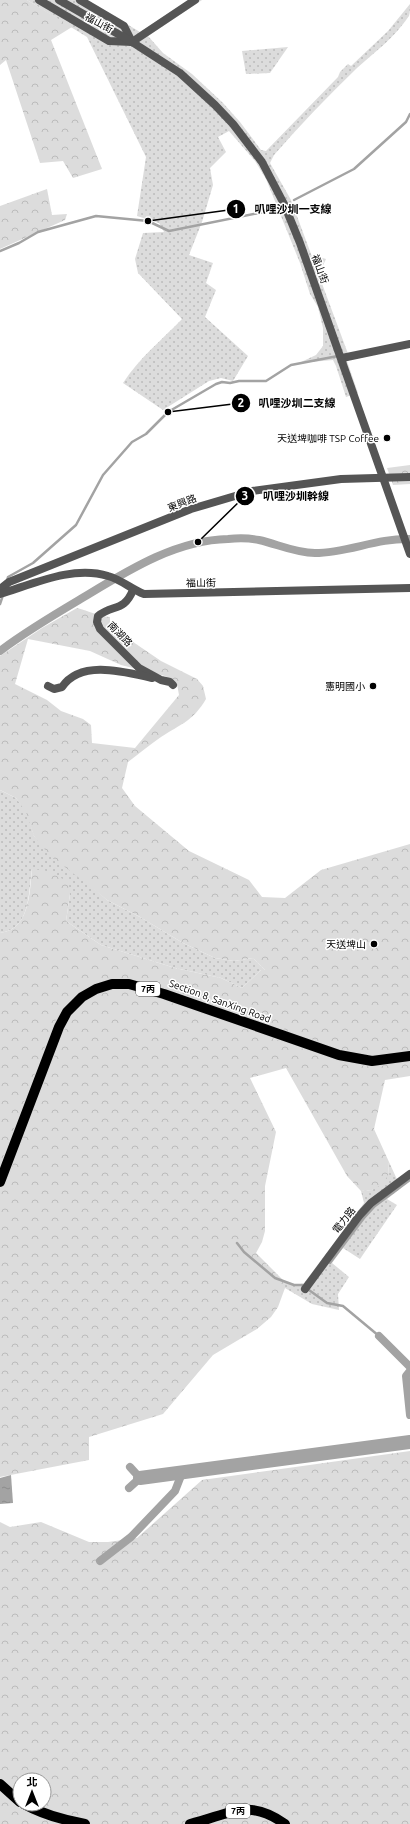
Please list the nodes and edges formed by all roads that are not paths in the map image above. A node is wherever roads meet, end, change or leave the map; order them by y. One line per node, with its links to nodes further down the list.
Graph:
1 (39, 0): 5 (street, 福山街)
2 (59, 0): 5 (street, 福山街)
3 (80, 0): 5 (street, 福山街)
4 (196, 0): 5 (street)
5 (132, 42): 7 (street, 福山街)
6 (410, 344): 7 (street)
7 (342, 358): 9 (street, 福山街)
8 (410, 477): 9 (street, 東興路)
9 (383, 479): 10 (street, 福山街); 12 (street, 東興路)
10 (410, 554)
11 (410, 588): 13 (street, 福山街)
12 (0, 589)
13 (133, 590): 14 (street, 福山街); 15 (street, 南湖路)
14 (0, 594)
15 (161, 680): 16 (street, 南湖路); 17 (street)
16 (173, 685)
17 (48, 686)
18 (410, 1056): 20 (main road, Section 8, SanXing Road / 7丙)
19 (410, 1174): 21 (street, 電力路)
20 (0, 1182)
21 (305, 1289)
22 (0, 1784): 23 (main road)
23 (12, 1795)
24 (37, 1812): 25 (main road)
25 (85, 1824)
26 (190, 1824): 27 (main road, 7丙)
27 (285, 1824)

